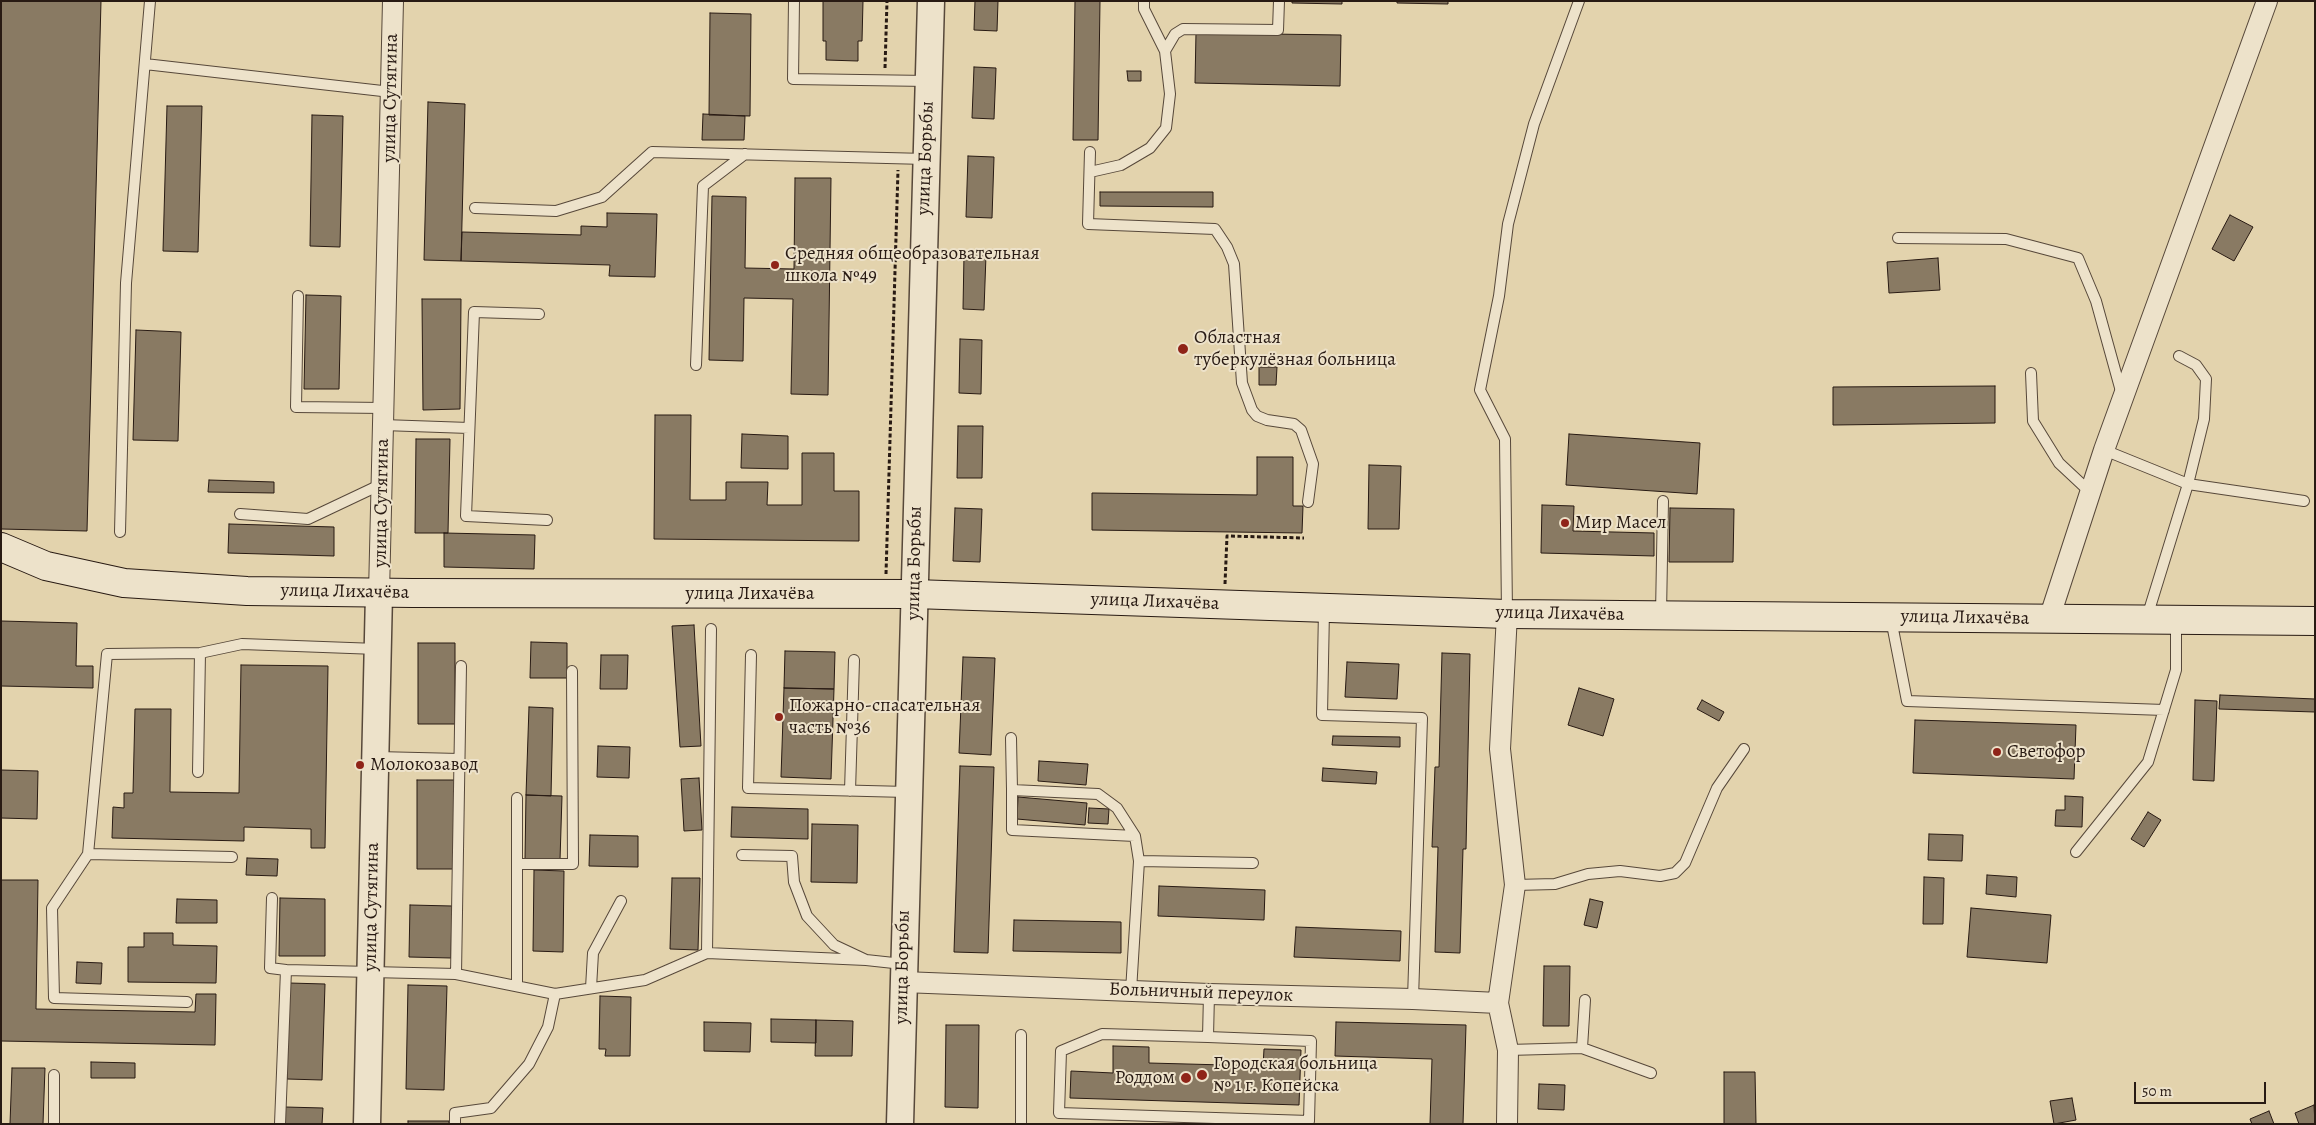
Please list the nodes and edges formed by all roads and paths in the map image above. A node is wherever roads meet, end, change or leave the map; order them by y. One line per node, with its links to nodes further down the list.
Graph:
1 (150, 1): 11 (lane)
2 (393, 1): 14 (street, улица Сутягина)
3 (794, 1): 12 (lane)
4 (886, 1): 12 (path)
5 (931, 1): 13 (street, улица Борьбы)
6 (1144, 1): 10 (lane)
7 (1279, 1): 10 (lane)
8 (1579, 1): 47 (lane)
9 (2267, 1): 27 (street)
10 (1165, 51): 19 (lane)
11 (145, 64): 14 (lane); 39 (lane)
12 (885, 80): 13 (lane)
13 (928, 81): 18 (street, улица Борьбы)
14 (391, 92): 28 (street, улица Сутягина)
15 (1090, 152): 19 (lane)
16 (745, 154): 17 (lane); 20 (lane); 25 (lane)
17 (899, 158): 18 (lane); 43 (path)
18 (926, 159): 44 (street, улица Борьбы)
19 (1090, 172): 36 (lane)
20 (475, 208)
21 (1898, 238): 27 (lane)
22 (298, 296): 28 (lane)
23 (539, 314): 29 (lane)
24 (2179, 356): 32 (lane)
25 (696, 365)
26 (2032, 373): 33 (lane)
27 (2122, 399): 30 (street)
28 (384, 416): 29 (lane); 31 (street, улица Сутягина)
29 (469, 428): 38 (lane)
30 (2104, 450): 32 (lane); 33 (street)
31 (382, 484): 37 (lane); 42 (street, улица Сутягина)
32 (2188, 484): 35 (lane); 51 (lane)
33 (2090, 492): 50 (street)
34 (1663, 500): 48 (lane)
35 (2304, 501)
36 (1308, 502)
37 (240, 514)
38 (547, 520)
39 (120, 532)
40 (1304, 538): 45 (path)
41 (4, 552): 42 (main road, улица Лихачёва)
42 (380, 593): 43 (main road, улица Лихачёва); 55 (street, улица Сутягина)
43 (885, 594): 44 (main road, улица Лихачёва)
44 (914, 594): 45 (main road, улица Лихачёва); 69 (street, улица Борьбы)
45 (1225, 604): 46 (main road, улица Лихачёва)
46 (1324, 608): 47 (main road, улица Лихачёва); 93 (lane)
47 (1507, 614): 48 (main road, улица Лихачёва); 79 (street)
48 (1660, 615): 49 (main road, улица Лихачёва)
49 (1891, 618): 50 (main road, улица Лихачёва); 61 (lane)
50 (2048, 619): 51 (main road, улица Лихачёва)
51 (2146, 620): 52 (main road, улица Лихачёва)
52 (2176, 621): 53 (main road, улица Лихачёва); 61 (lane)
53 (2315, 622)
54 (711, 629): 82 (lane)
55 (378, 649): 56 (lane); 64 (street, улица Сутягина)
56 (200, 653): 66 (lane); 73 (lane)
57 (751, 655): 68 (lane)
58 (854, 660): 68 (lane)
59 (461, 666): 65 (lane)
60 (572, 671): 78 (lane)
61 (2164, 710): 72 (lane)
62 (1011, 738): 67 (lane)
63 (1744, 749): 79 (lane)
64 (376, 757): 65 (lane); 85 (street, улица Сутягина)
65 (459, 759): 87 (lane)
66 (198, 772)
67 (1012, 790): 71 (lane); 71 (lane)
68 (850, 791): 69 (lane)
69 (908, 792): 86 (street, улица Борьбы)
70 (517, 798): 78 (lane)
71 (1135, 836): 76 (lane)
72 (2076, 852)
73 (88, 854): 75 (lane); 95 (lane)
74 (742, 855): 83 (lane)
75 (232, 857)
76 (1139, 861): 77 (lane); 90 (lane)
77 (1253, 863)
78 (517, 864): 88 (lane)
79 (1515, 885): 96 (street)
80 (272, 898): 84 (lane)
81 (621, 901): 89 (lane)
82 (707, 953): 83 (lane); 89 (lane)
83 (866, 960): 86 (lane)
84 (286, 970): 85 (lane); 104 (lane)
85 (371, 971): 87 (lane); 105 (street, улица Сутягина)
86 (903, 973): 90 (street, Больничный переулок); 107 (street, улица Борьбы)
87 (456, 974): 88 (lane)
88 (518, 986): 91 (lane)
89 (591, 988): 91 (lane)
90 (1131, 991): 92 (street, Больничный переулок)
91 (556, 994): 106 (lane)
92 (1209, 994): 93 (street, Больничный переулок); 98 (lane)
93 (1414, 998): 96 (street, Больничный переулок)
94 (1585, 1000): 99 (lane)
95 (187, 1002)
96 (1498, 1003): 100 (street)
97 (1021, 1036): 108 (lane)
98 (1208, 1037): 98 (lane)
99 (1582, 1048): 100 (lane); 101 (lane)
100 (1508, 1050): 109 (street)
101 (1651, 1073)
102 (54, 1075): 103 (lane)
103 (54, 1124)
104 (280, 1124)
105 (367, 1124)
106 (455, 1124)
107 (900, 1124)
108 (1020, 1124)
109 (1507, 1124)

